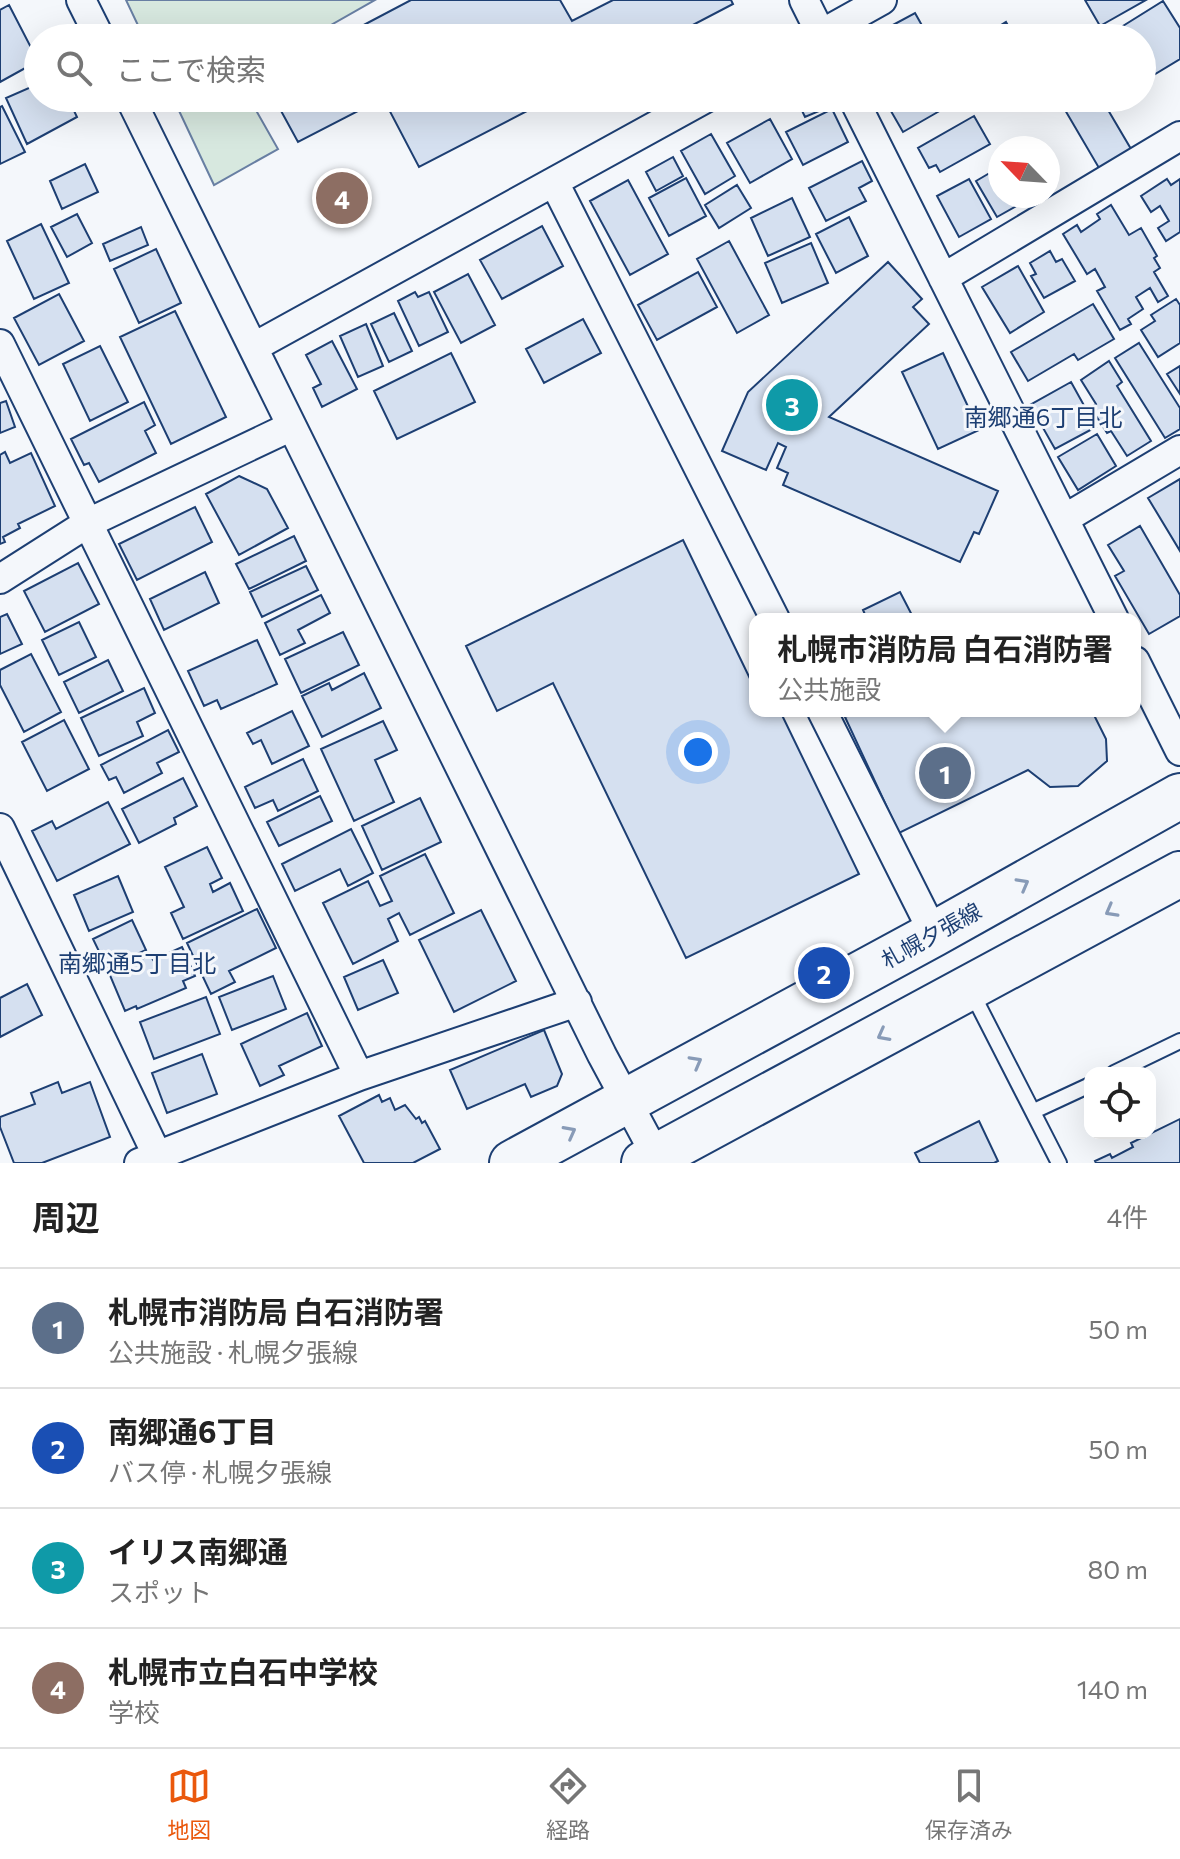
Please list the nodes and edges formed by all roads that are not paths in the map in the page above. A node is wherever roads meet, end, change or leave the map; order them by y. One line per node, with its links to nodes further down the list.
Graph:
1 (81, 0): 4 (street)
2 (804, 0): 5 (street)
3 (882, 0): 6 (street)
4 (93, 24)
5 (814, 24)
6 (841, 24)
7 (137, 112): 14 (street)
8 (681, 112): 11 (street)
9 (860, 112): 12 (street)
10 (1180, 136): 12 (street)
11 (554, 182): 14 (street); 20 (street)
12 (943, 278): 17 (street)
13 (0, 344): 18 (street)
14 (254, 347): 15 (street)
15 (290, 427): 18 (street); 30 (street)
16 (1180, 450): 17 (street)
17 (1064, 519): 21 (street)
18 (88, 523): 19 (street); 33 (street)
19 (0, 579)
20 (772, 613)
21 (1111, 613)
22 (1141, 673): 24 (street)
23 (825, 717): 28 (street)
24 (1180, 751)
25 (1180, 796): 28 (main road, 札幌夕張線, one-way to 25)
26 (2, 837): 37 (street)
27 (1180, 874): 29 (main road, one-way to 29)
28 (934, 934): 35 (main road, 札幌夕張線, one-way to 28)
29 (969, 989): 36 (lane); 38 (main road, one-way to 38)
30 (577, 1002): 33 (street); 35 (street)
31 (1180, 1041): 32 (lane)
32 (1126, 1067)
33 (359, 1076): 37 (street)
34 (1084, 1088): 36 (lane)
35 (629, 1101): 38 (street); 39 (main road, 札幌夕張線, one-way to 35)
36 (1034, 1111): 40 (lane)
37 (149, 1160)
38 (653, 1161)
39 (512, 1163)
40 (1059, 1163)

